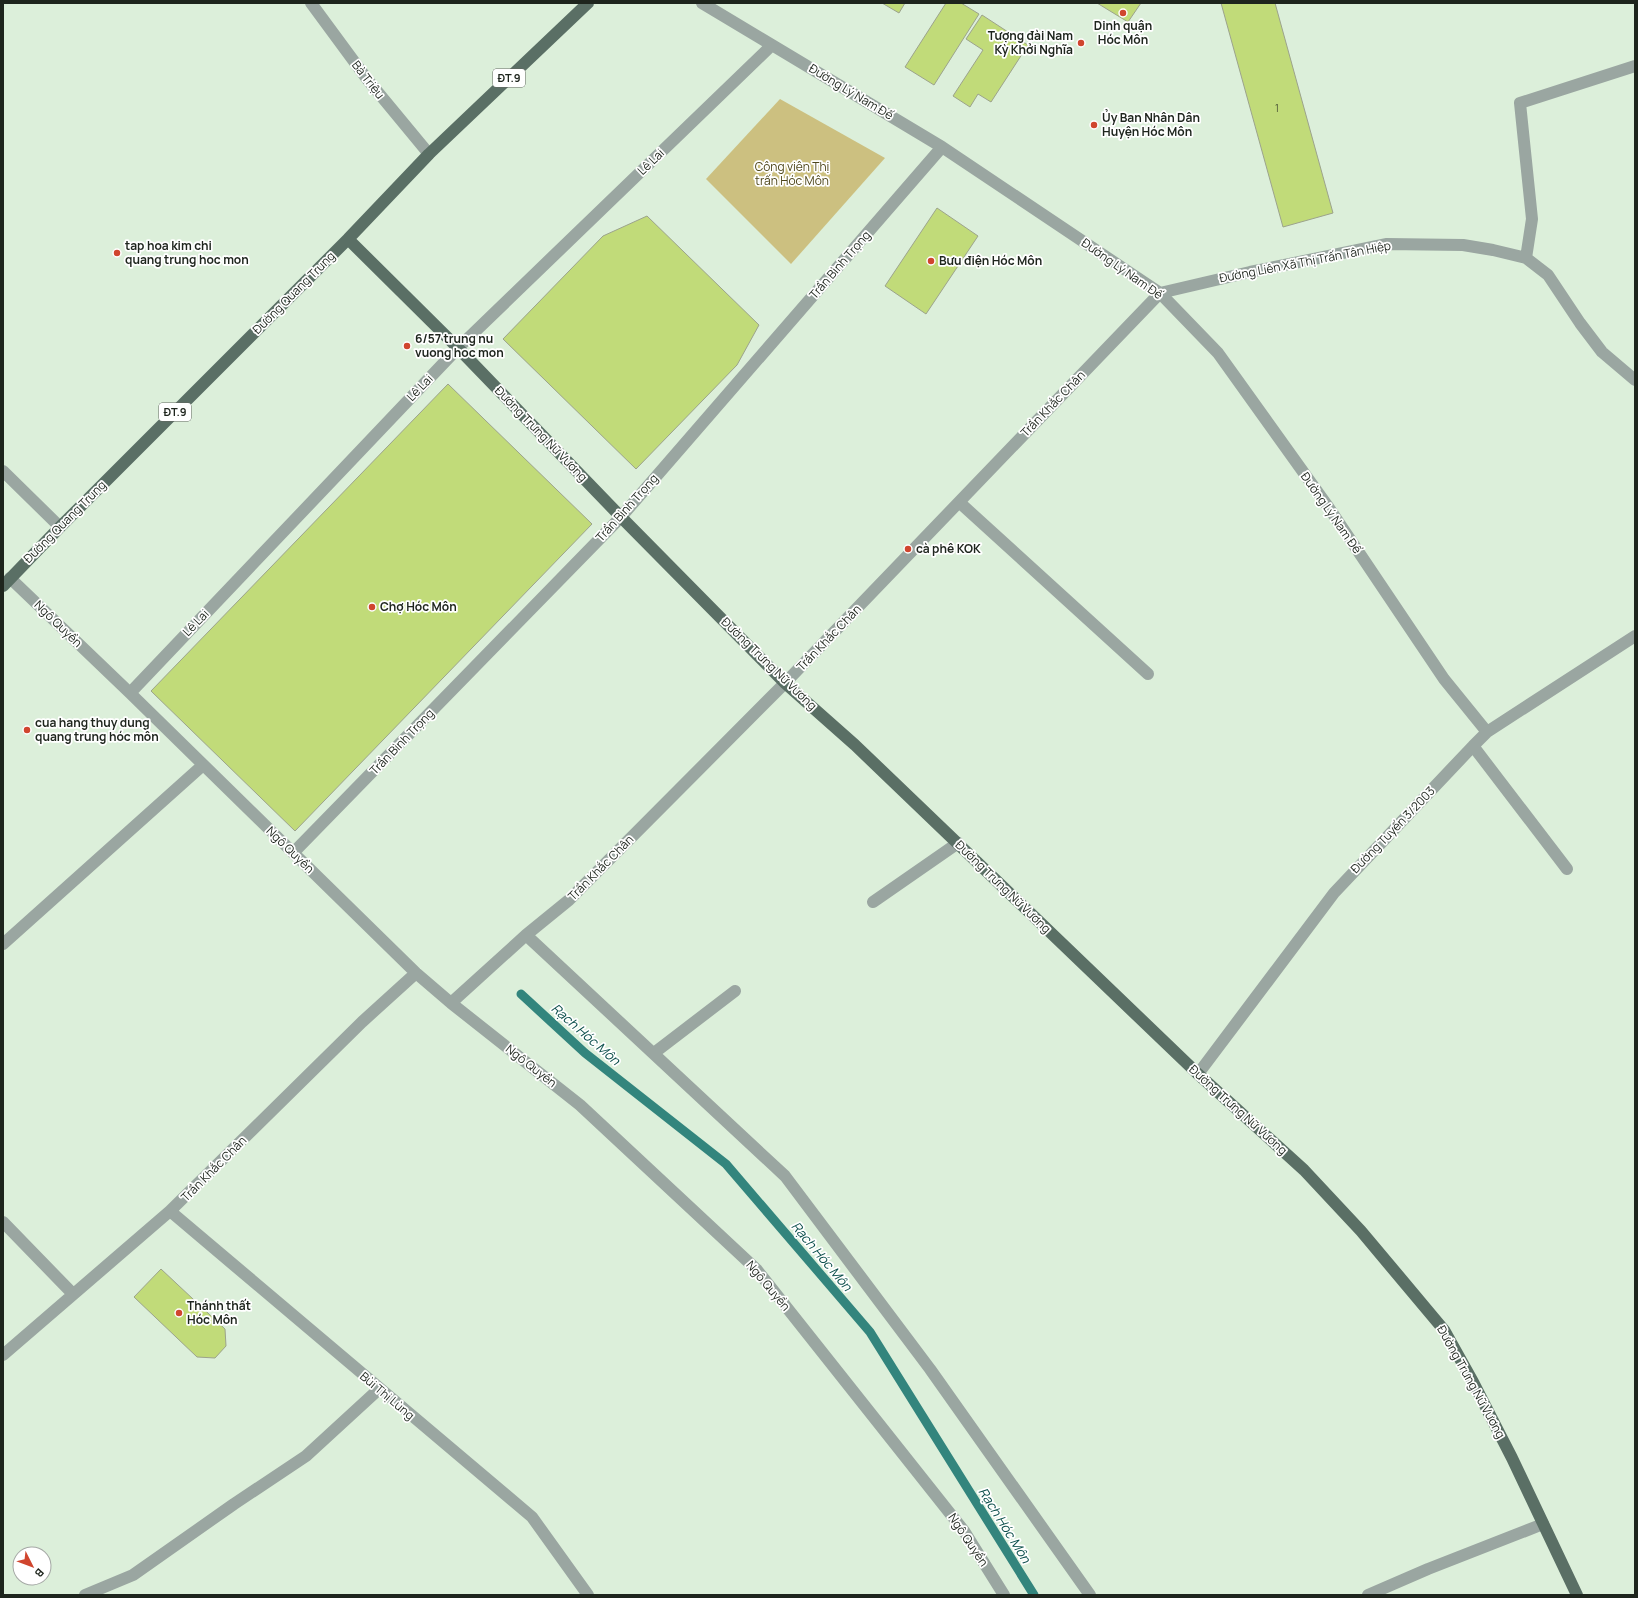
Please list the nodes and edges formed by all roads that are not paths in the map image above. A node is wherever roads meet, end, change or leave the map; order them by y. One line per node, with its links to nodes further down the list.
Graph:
1 (311, 3): 7 (street, Bà Triệu)
2 (588, 3): 7 (main road, Đường Quang Trung / ĐT.9)
3 (702, 3): 4 (street, Đường Lý Nam Đế)
4 (772, 45): 6 (street, Đường Lý Nam Đế); 11 (street, Lê Lai)
5 (1635, 66): 9 (street)
6 (942, 147): 10 (street, Đường Lý Nam Đế); 15 (street, Trần Bình Trọng)
7 (429, 154): 8 (main road, Đường Quang Trung / ĐT.9)
8 (348, 239): 11 (main road, Đường Trưng Nữ Vương); 16 (main road, Đường Quang Trung / ĐT.9)
9 (1526, 258): 10 (street, Đường Liên Xã Thị Trấn Tân Hiệp); 12 (street, Đường Liên Xã Thị Trấn Tân Hiệp)
10 (1160, 293): 14 (street, Trần Khắc Chân); 22 (street, Đường Lý Nam Đế)
11 (458, 348): 15 (main road, Đường Trưng Nữ Vương); 21 (street, Lê Lai)
12 (1635, 380)
13 (3, 471): 16 (street)
14 (959, 502): 19 (street); 20 (street, Trần Khắc Chân)
15 (621, 517): 20 (main road, Đường Trưng Nữ Vương); 26 (street, Trần Bình Trọng)
16 (60, 527): 17 (main road, Đường Quang Trung / ĐT.9)
17 (7, 582): 21 (street, Ngô Quyền)
18 (1635, 636): 22 (street, Đường Tuyến 3/2003)
19 (1148, 674)
20 (785, 683): 25 (main road, Đường Trưng Nữ Vương); 29 (street, Trần Khắc Chân)
21 (130, 693): 24 (street, Ngô Quyền)
22 (1487, 732): 23 (street, Đường Tuyến 3/2003)
23 (1473, 746): 27 (street); 35 (street, Đường Tuyến 3/2003)
24 (203, 765): 26 (street, Ngô Quyền); 30 (street)
25 (958, 843): 28 (street); 35 (main road, Đường Trưng Nữ Vương)
26 (293, 853): 31 (street, Ngô Quyền)
27 (1567, 869)
28 (873, 902)
29 (526, 935): 33 (street, Trần Khắc Chân); 34 (street)
30 (3, 944)
31 (416, 974): 33 (street, Ngô Quyền); 36 (street, Trần Khắc Chân)
32 (735, 991): 34 (street)
33 (451, 1003): 44 (street, Ngô Quyền)
34 (654, 1053): 45 (street)
35 (1198, 1074): 41 (main road, Đường Trưng Nữ Vương)
36 (170, 1211): 38 (street, Trần Khắc Chân); 40 (street, Bùi Thị Lùng)
37 (3, 1222): 38 (street)
38 (74, 1294): 39 (street, Trần Khắc Chân)
39 (3, 1355)
40 (379, 1389): 42 (street); 43 (street, Bùi Thị Lùng)
41 (1543, 1524): 46 (street); 47 (main road, Đường Trưng Nữ Vương)
42 (85, 1595)
43 (588, 1595)
44 (1004, 1595)
45 (1090, 1595)
46 (1368, 1595)
47 (1578, 1595)

